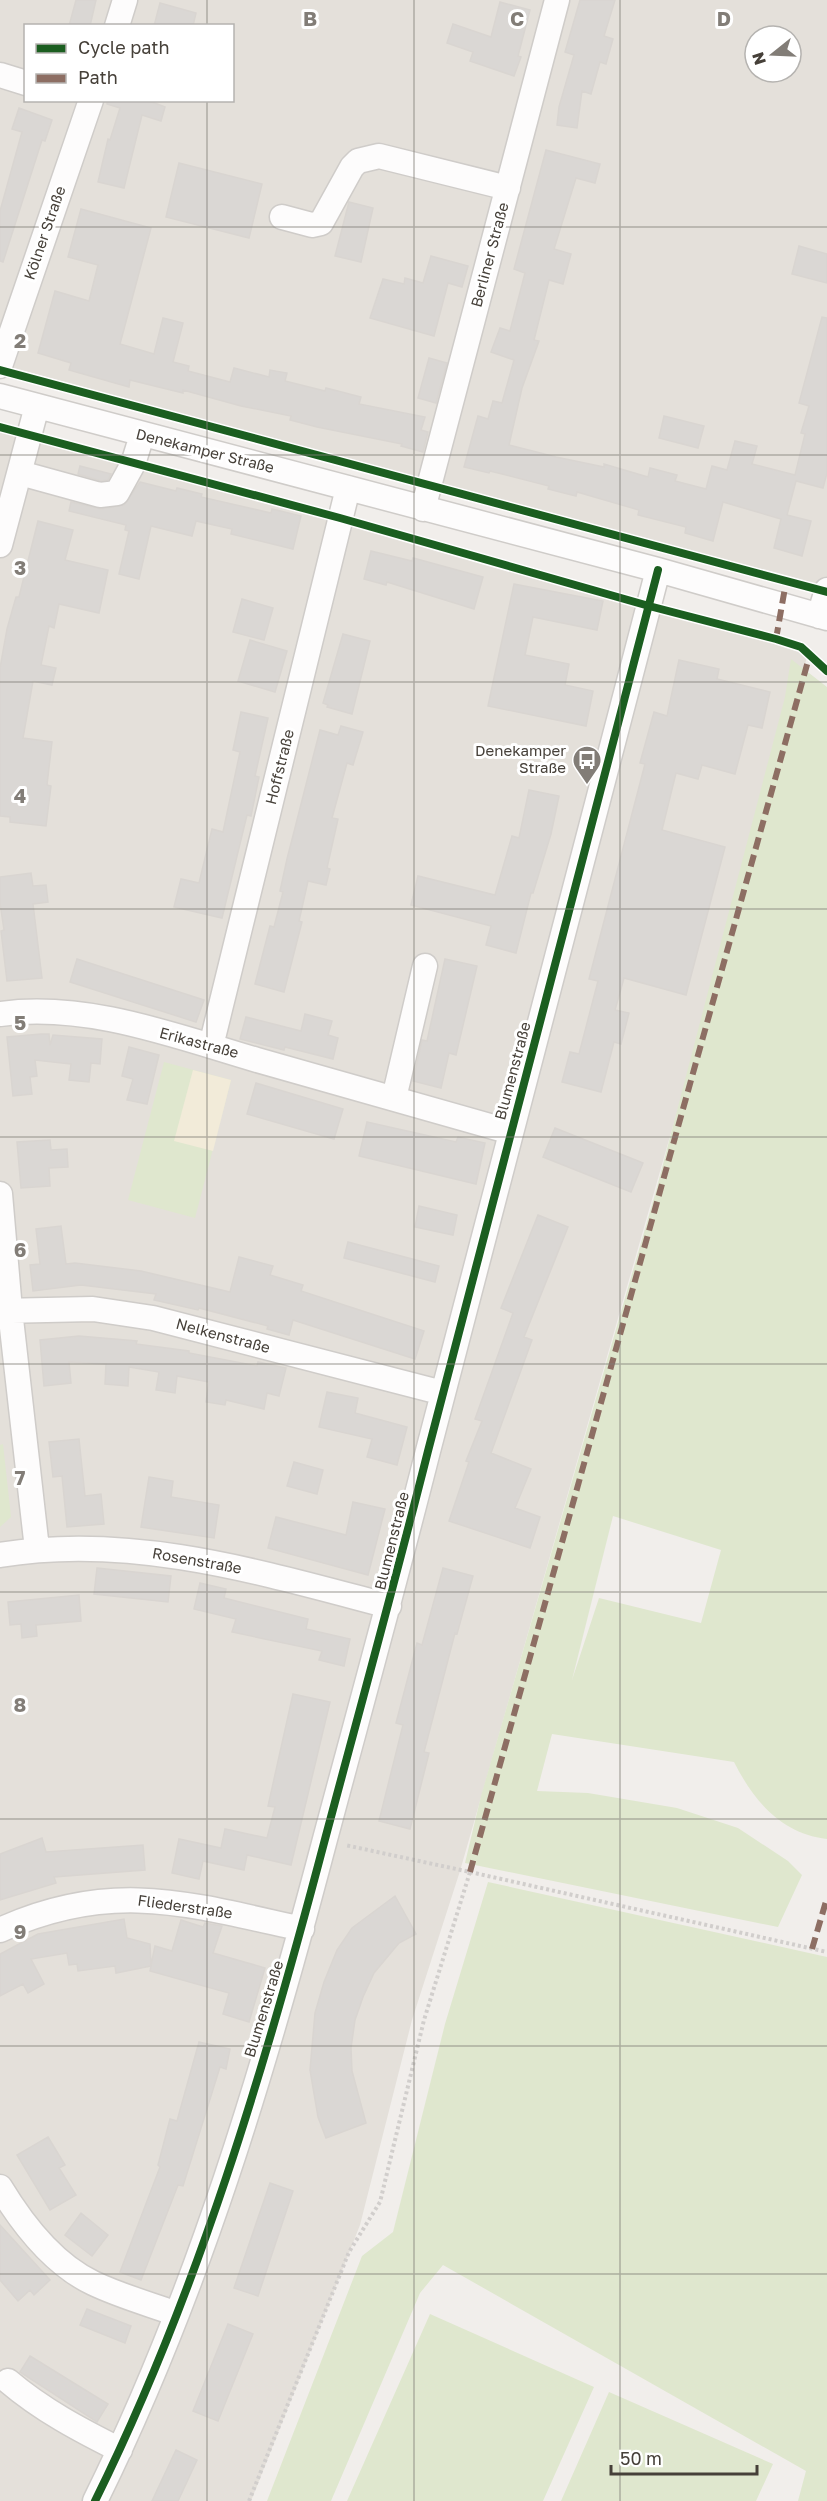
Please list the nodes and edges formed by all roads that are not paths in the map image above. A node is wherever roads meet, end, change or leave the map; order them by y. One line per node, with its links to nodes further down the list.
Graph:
1 (126, 0): 3 (street)
2 (557, 0): 7 (street, Berliner Straße)
3 (118, 24)
4 (0, 75): 5 (street)
5 (24, 82)
6 (86, 102): 9 (street, Kölner Straße)
7 (508, 189): 8 (street); 15 (street, Berliner Straße)
8 (282, 218)
9 (0, 366)
10 (0, 396): 11 (street, Denekamper Straße)
11 (37, 406): 12 (street, Denekamper Straße); 13 (street)
12 (142, 435): 13 (street); 14 (street, Denekamper Straße)
13 (20, 473): 16 (street)
14 (348, 488): 15 (street, Denekamper Straße); 22 (street, Hoffstraße)
15 (423, 509): 17 (street, Denekamper Straße)
16 (0, 545)
17 (658, 570): 19 (street, Denekamper Straße); 24 (street, Blumenstraße)
18 (827, 590): 19 (street)
19 (823, 617)
20 (425, 966): 23 (street)
21 (0, 1014): 22 (street, Erikastraße)
22 (211, 1047): 23 (street, Erikastraße)
23 (394, 1098): 24 (street, Erikastraße)
24 (511, 1132): 27 (street, Blumenstraße)
25 (0, 1194): 26 (street)
26 (5, 1311): 27 (street, Nelkenstraße); 28 (street)
27 (443, 1393): 30 (street, Blumenstraße)
28 (37, 1549): 29 (street, Rosenstraße); 30 (street, Rosenstraße)
29 (0, 1555)
30 (389, 1606): 31 (street, Blumenstraße)
31 (302, 1929): 32 (street, Fliederstraße); 34 (street, Blumenstraße)
32 (0, 1930)
33 (1, 2193): 34 (street)
34 (177, 2314): 36 (street, Blumenstraße)
35 (8, 2381): 36 (street)
36 (120, 2451): 37 (street, Blumenstraße)
37 (95, 2501)

